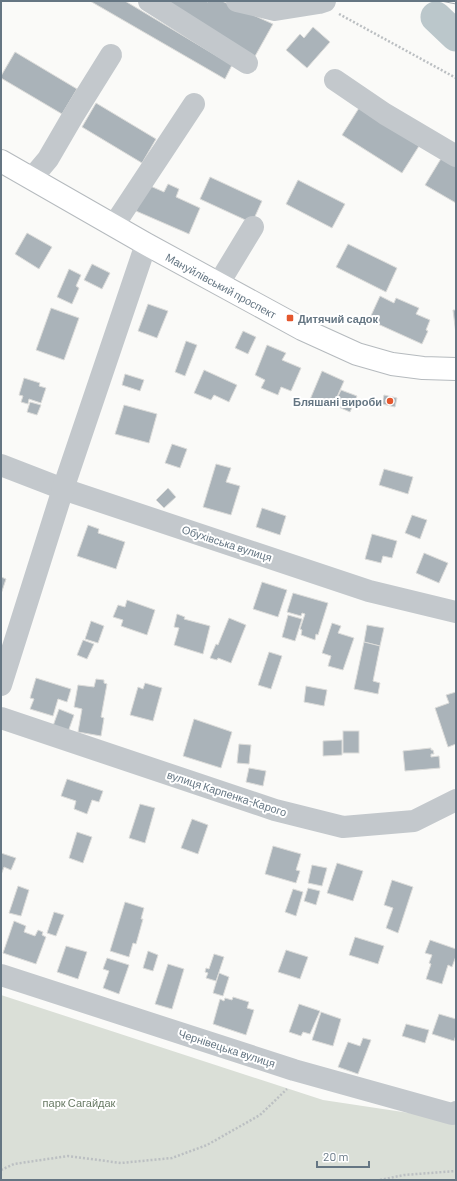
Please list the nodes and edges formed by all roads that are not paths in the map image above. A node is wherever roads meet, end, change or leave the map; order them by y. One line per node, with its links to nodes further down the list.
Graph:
1 (149, 1): 5 (street)
2 (237, 1): 3 (street)
3 (322, 2)
4 (111, 55): 10 (street)
5 (247, 63)
6 (335, 80): 8 (street)
7 (194, 104): 11 (street)
8 (456, 156)
9 (1, 161): 10 (main road, Мануйлівський проспект)
10 (32, 178): 11 (main road, Мануйлівський проспект)
11 (114, 225): 13 (main road, Мануйлівський проспект)
12 (253, 227): 14 (street)
13 (146, 244): 14 (main road, Мануйлівський проспект); 17 (street)
14 (219, 283): 15 (main road, Мануйлівський проспект)
15 (456, 369)
16 (1, 464): 17 (street, Обухівська вулиця)
17 (64, 489): 18 (street, Обухівська вулиця); 19 (street)
18 (456, 612)
19 (1, 685)
20 (1, 718): 21 (street, вулиця Карпенка-Карого)
21 (456, 800)
22 (1, 975): 23 (street, Чернівецька вулиця)
23 (456, 1112)

